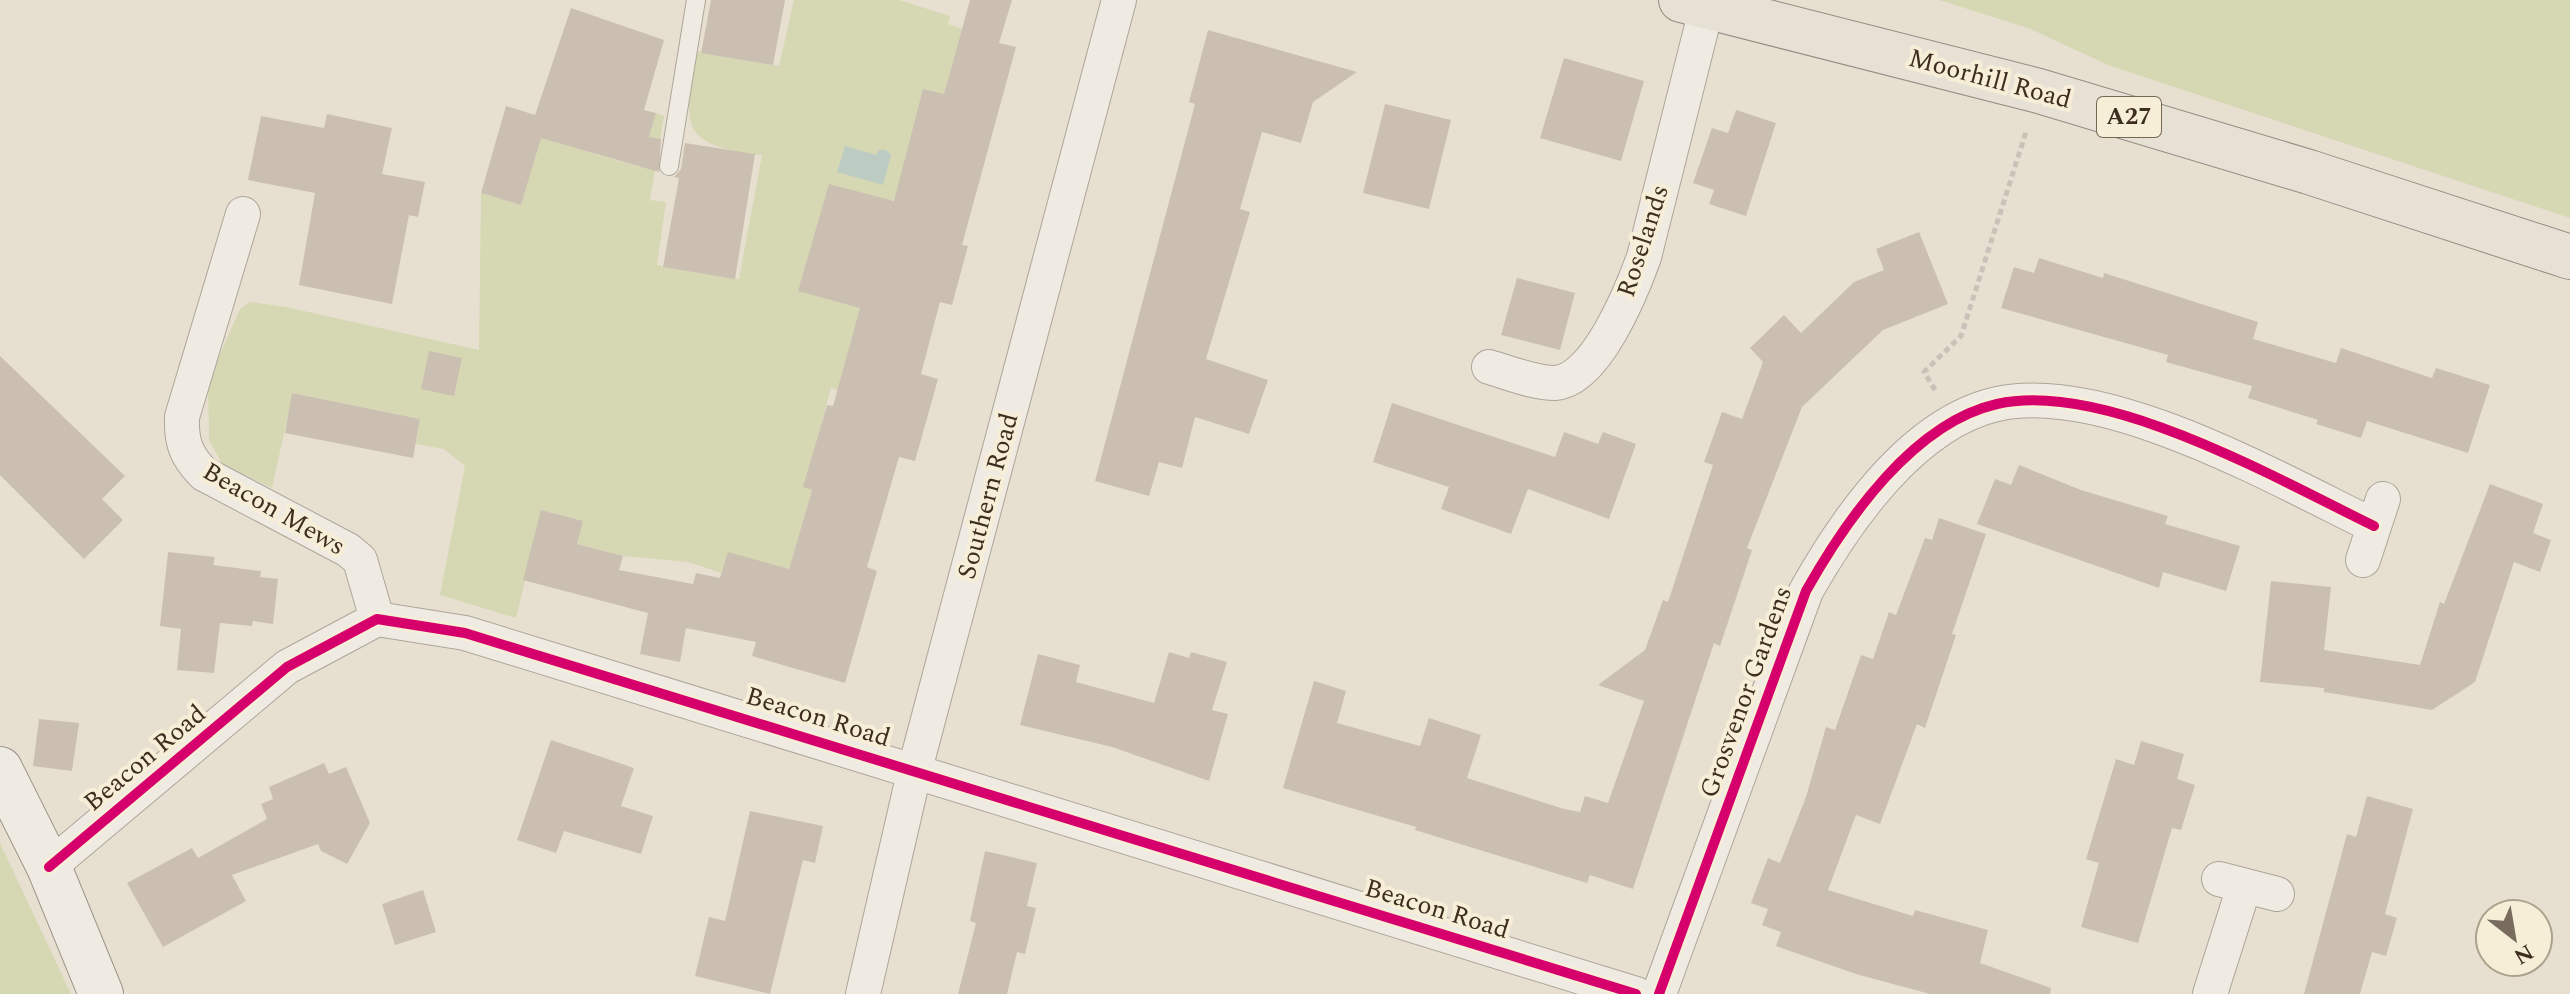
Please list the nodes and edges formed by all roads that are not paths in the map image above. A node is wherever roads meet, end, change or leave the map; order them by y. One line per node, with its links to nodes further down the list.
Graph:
1 (696, 0): 4 (lane)
2 (1119, 0): 11 (street, Southern Road)
3 (1694, 3): 6 (main road, Moorhill Road / A27); 7 (street, Roselands)
4 (669, 166)
5 (243, 214): 9 (street, Beacon Mews)
6 (2570, 257)
7 (1489, 367)
8 (2363, 560): 17 (street, Grosvenor Gardens)
9 (377, 619): 11 (street, Beacon Road); 12 (street, Beacon Road)
10 (0, 769): 12 (street)
11 (915, 769): 15 (street, Southern Road); 16 (street, Beacon Road)
12 (49, 867): 14 (street)
13 (2247, 887): 18 (street)
14 (101, 994)
15 (863, 994)
16 (1636, 994)
17 (1659, 994)
18 (2210, 994)

